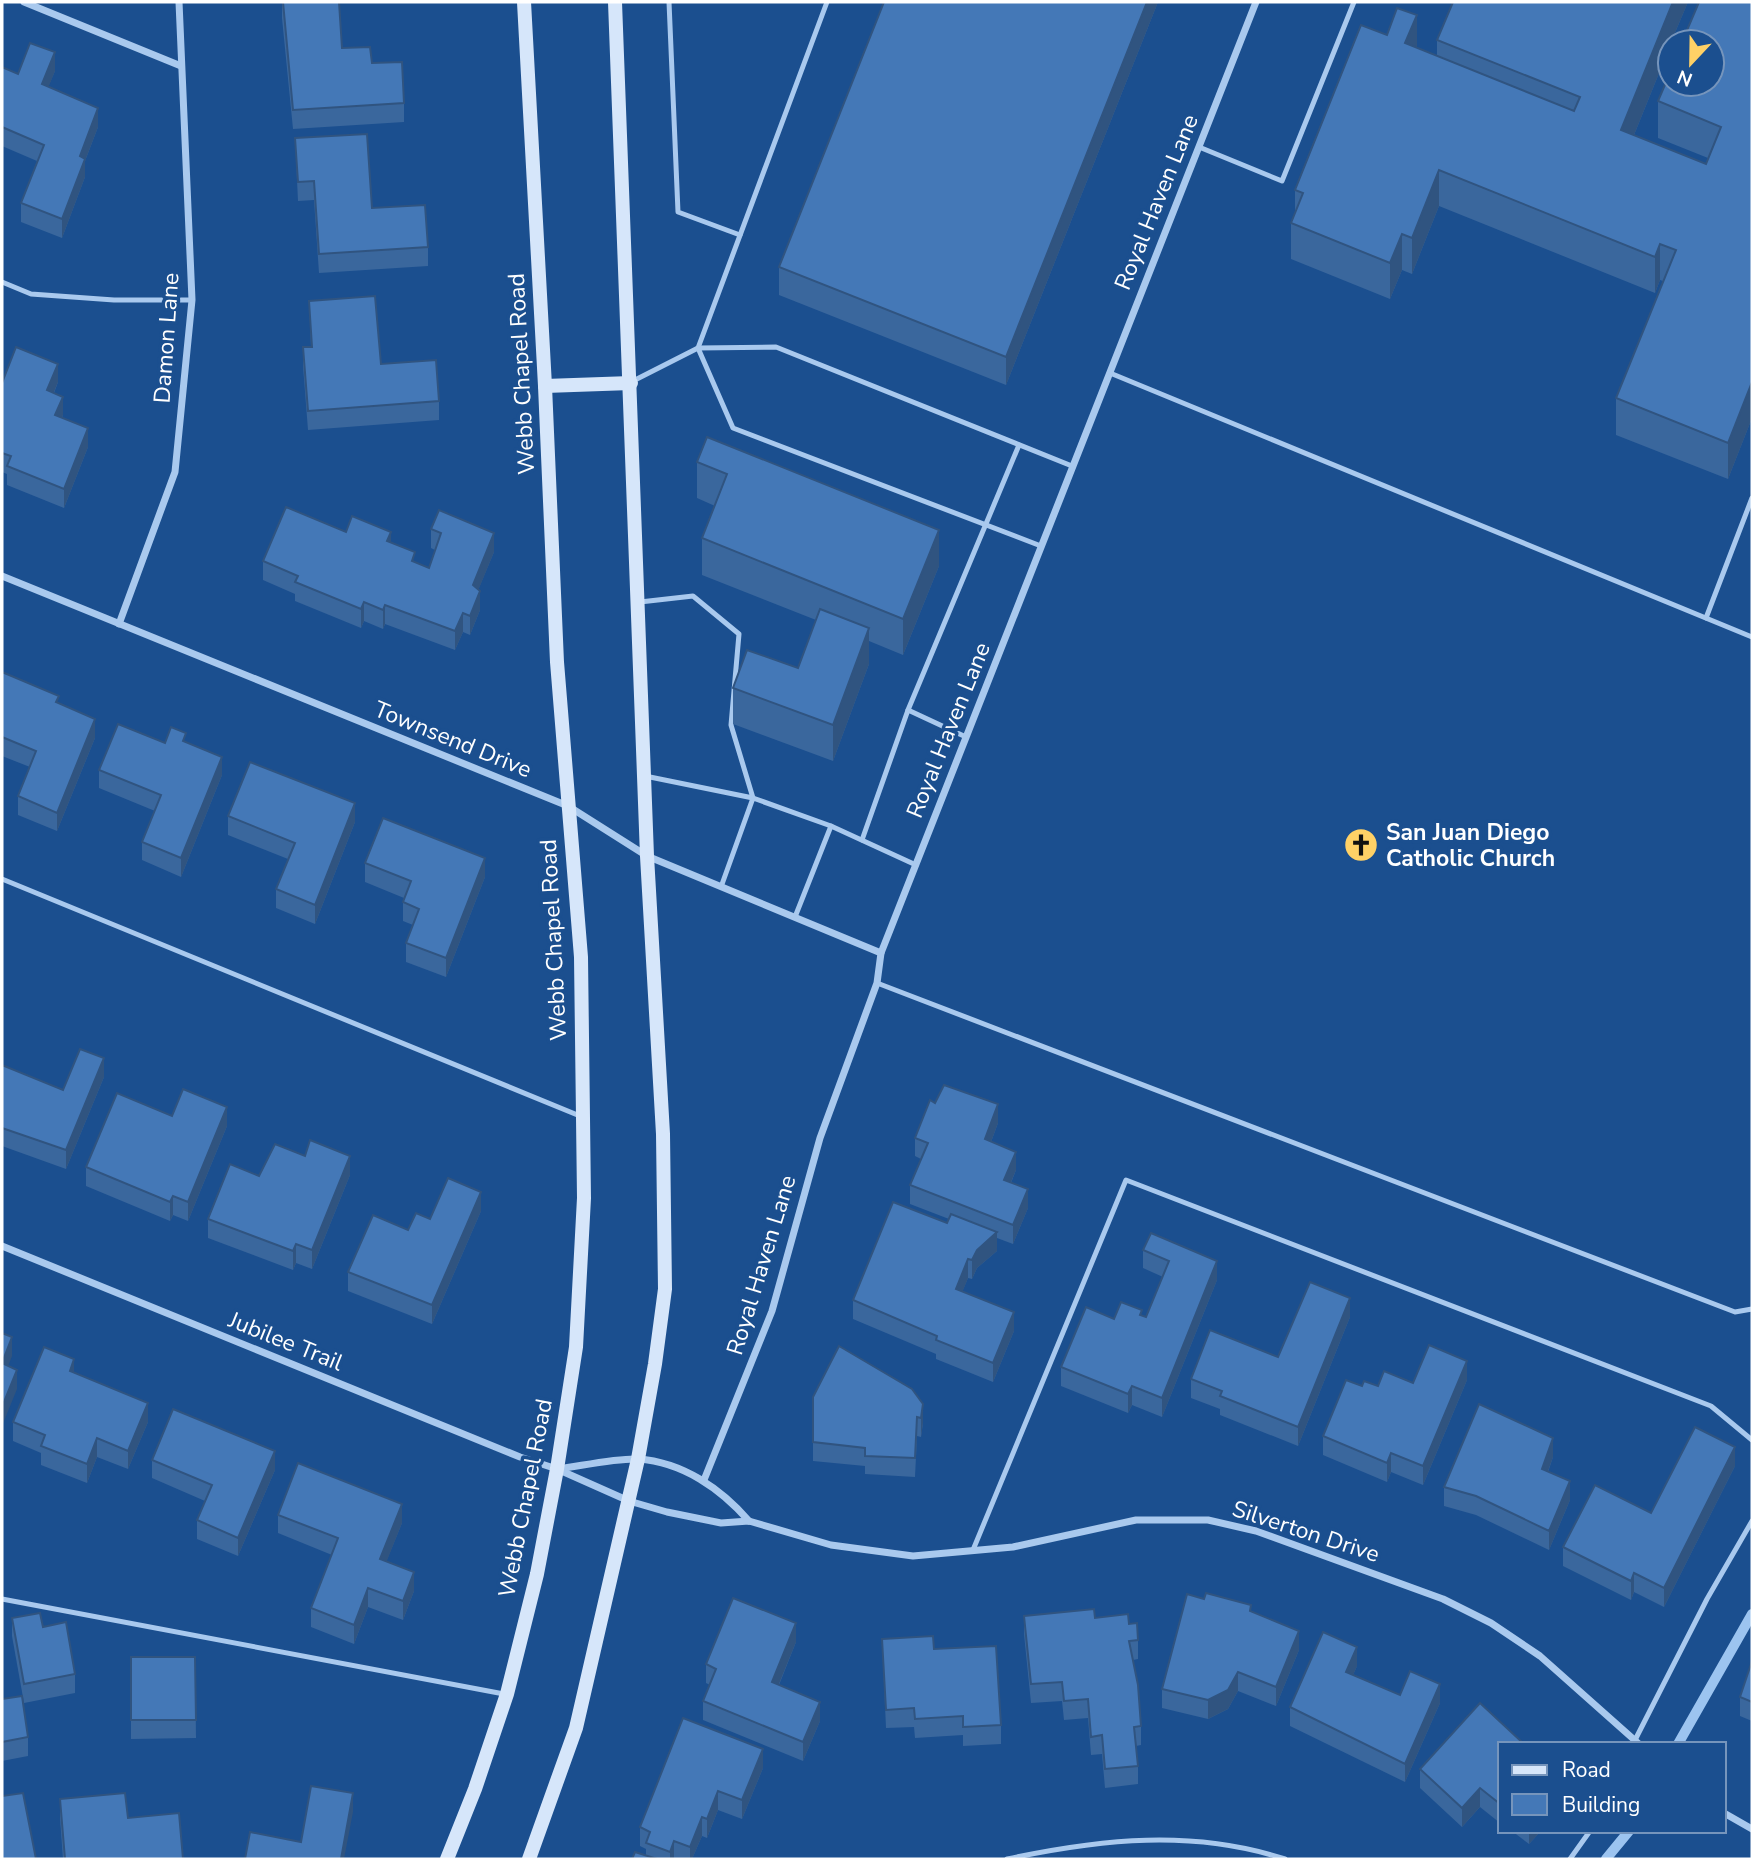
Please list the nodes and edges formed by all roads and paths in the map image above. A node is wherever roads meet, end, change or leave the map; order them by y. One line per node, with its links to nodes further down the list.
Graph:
1 (24, 2): 9 (street)
2 (179, 2): 9 (street, Damon Lane)
3 (524, 2): 17 (main road, Webb Chapel Road)
4 (615, 2): 16 (main road)
5 (668, 2): 11 (lane)
6 (827, 2): 11 (lane)
7 (1256, 2): 10 (street, Royal Haven Lane)
8 (1354, 2): 10 (lane)
9 (181, 66): 13 (street, Damon Lane)
10 (1199, 147): 15 (street, Royal Haven Lane)
11 (740, 235): 14 (lane)
12 (2, 282): 13 (lane)
13 (192, 300): 26 (street, Damon Lane)
14 (698, 348): 16 (lane); 18 (lane); 21 (lane)
15 (1110, 373): 19 (street, Royal Haven Lane); 25 (lane)
16 (631, 383): 17 (main road); 24 (main road)
17 (545, 386): 32 (main road, Webb Chapel Road)
18 (1019, 445): 19 (lane); 21 (lane)
19 (1072, 466): 22 (street, Royal Haven Lane)
20 (1752, 498): 25 (lane)
21 (985, 525): 22 (lane); 28 (lane)
22 (1041, 546): 29 (street, Royal Haven Lane)
23 (2, 576): 26 (street, Townsend Drive)
24 (639, 602): 30 (main road); 31 (lane)
25 (1706, 618): 27 (lane)
26 (119, 624): 32 (street, Townsend Drive)
27 (1752, 637)
28 (908, 710): 29 (lane); 34 (lane)
29 (966, 737): 36 (street, Royal Haven Lane)
30 (645, 776): 31 (lane); 35 (main road)
31 (753, 798): 33 (lane); 38 (lane)
32 (568, 806): 35 (street, Townsend Drive); 42 (main road, Webb Chapel Road)
33 (831, 826): 34 (lane); 39 (lane)
34 (862, 840): 36 (lane)
35 (648, 856): 38 (street, Townsend Drive); 46 (main road)
36 (916, 865): 40 (street, Royal Haven Lane)
37 (2, 879): 42 (lane)
38 (721, 887): 39 (street, Townsend Drive)
39 (795, 917): 40 (street, Townsend Drive)
40 (881, 953): 41 (street, Royal Haven Lane)
41 (877, 983): 44 (lane); 48 (street, Royal Haven Lane)
42 (583, 1118): 47 (main road, Webb Chapel Road)
43 (2, 1246): 47 (street, Jubilee Trail)
44 (1752, 1309)
45 (1752, 1440): 52 (lane)
46 (638, 1459): 47 (street, Silverton Drive); 48 (street, Silverton Drive); 49 (main road)
47 (557, 1469): 49 (street, Silverton Drive); 54 (main road, Webb Chapel Road)
48 (704, 1480): 50 (street, Silverton Drive)
49 (629, 1501): 50 (street, Silverton Drive); 60 (main road)
50 (749, 1521): 52 (street, Silverton Drive)
51 (1752, 1521): 55 (lane)
52 (973, 1550): 55 (street, Silverton Drive)
53 (2, 1598): 54 (lane)
54 (506, 1694): 59 (main road, Webb Chapel Road)
55 (1635, 1742)
56 (1726, 1814): 57 (street)
57 (1752, 1829)
58 (1589, 1833): 63 (lane)
59 (447, 1859)
60 (529, 1859)
61 (1007, 1859): 62 (lane)
62 (1285, 1859)
63 (1570, 1859)

